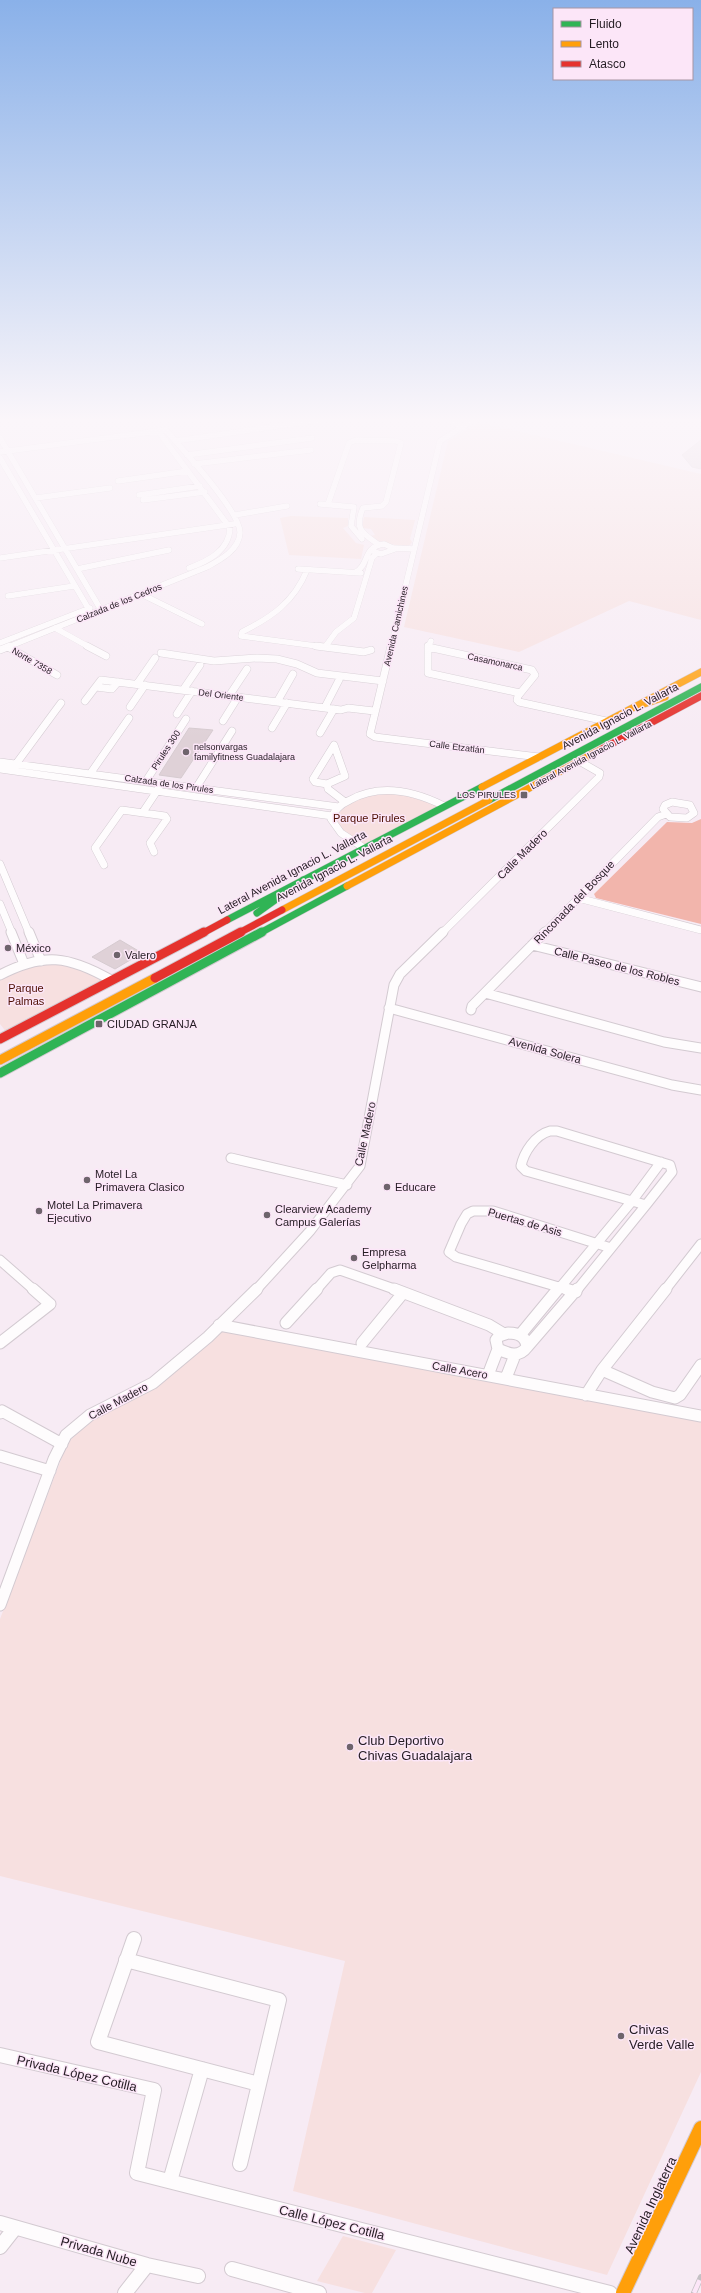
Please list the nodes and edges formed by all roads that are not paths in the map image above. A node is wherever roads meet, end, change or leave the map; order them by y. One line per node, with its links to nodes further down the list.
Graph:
1 (39, 524): 12 (street)
2 (51, 524): 11 (street)
3 (213, 524): 11 (street)
4 (228, 524): 29 (street, Calzada de los Cedros)
5 (238, 524): 30 (street, Calzada de los Cedros)
6 (351, 524): 10 (street)
7 (358, 524): 9 (street)
8 (419, 524): 16 (street, Avenida Camichines)
9 (362, 533): 10 (street); 13 (street)
10 (356, 534): 13 (street)
11 (64, 546): 12 (street); 21 (street)
12 (53, 547): 17 (street); 18 (street); 27 (street)
13 (375, 549): 15 (street); 15 (street); 19 (street); 20 (street)
14 (169, 550): 21 (street)
15 (394, 550): 16 (street)
16 (413, 550): 50 (street, Avenida Camichines)
17 (0, 552)
18 (0, 558)
19 (364, 563): 20 (street); 24 (street)
20 (371, 563): 26 (street)
21 (78, 569): 25 (street)
22 (298, 570): 23 (street)
23 (307, 570): 24 (street); 39 (street)
24 (356, 572): 26 (street)
25 (81, 575): 27 (street); 33 (street)
26 (367, 575): 39 (street)
27 (69, 577): 28 (street)
28 (74, 586): 31 (street); 34 (street)
29 (123, 594): 32 (street); 33 (street, Calzada de los Cedros)
30 (141, 594): 32 (street, Calzada de los Cedros); 35 (street)
31 (8, 596)
32 (132, 598): 33 (street, Calzada de los Cedros)
33 (100, 607): 34 (street, Calzada de los Cedros)
34 (90, 611): 36 (street, Calzada de los Cedros); 37 (street, Calzada de los Cedros)
35 (202, 624)
36 (55, 628): 38 (street, Calzada de los Cedros); 42 (street)
37 (0, 643)
38 (8, 647): 40 (street, Calzada de los Cedros); 47 (street, Norte 7358)
39 (325, 647): 41 (street)
40 (0, 650)
41 (371, 650)
42 (106, 656)
43 (200, 665): 56 (street)
44 (247, 669): 61 (street)
45 (701, 672): 69 (main road, Lateral Avenida Ignacio L. Vallarta)
46 (293, 674): 65 (street)
47 (57, 675)
48 (340, 680): 71 (street)
49 (701, 680): 59 (main road, Avenida Ignacio L. Vallarta)
50 (383, 681): 52 (street); 73 (street, Avenida Camichines)
51 (118, 682): 52 (street, Del Oriente); 54 (street, Del Oriente); 54 (street)
52 (137, 684): 53 (street, Del Oriente)
53 (146, 685): 56 (street, Del Oriente); 70 (street)
54 (96, 687): 64 (street)
55 (701, 687): 115 (main road, Avenida Ignacio L. Vallarta)
56 (183, 690): 57 (street, Del Oriente)
57 (192, 691): 61 (street, Del Oriente); 74 (street)
58 (701, 691): 68 (main road)
59 (679, 692): 69 (main road); 109 (main road, Avenida Ignacio L. Vallarta)
60 (520, 693): 60 (street, Casamonarca); 78 (street)
61 (230, 696): 63 (street, Del Oriente)
62 (701, 696): 68 (main road, Lateral Avenida Ignacio L. Vallarta)
63 (238, 697): 65 (street, Del Oriente); 77 (street)
64 (85, 701)
65 (277, 702): 67 (street, Del Oriente)
66 (61, 703): 86 (street)
67 (287, 703): 71 (street, Del Oriente); 79 (street)
68 (687, 703): 84 (main road, Lateral Avenida Ignacio L. Vallarta)
69 (638, 706): 78 (main road, Lateral Avenida Ignacio L. Vallarta)
70 (130, 707)
71 (325, 707): 72 (street, Del Oriente)
72 (334, 709): 73 (street, Del Oriente); 81 (street)
73 (373, 713): 82 (street, Avenida Camichines)
74 (177, 714)
75 (129, 718): 89 (street)
76 (186, 719): 90 (street, Pirules 300)
77 (223, 721)
78 (606, 721): 83 (main road, Lateral Avenida Ignacio L. Vallarta)
79 (272, 728)
80 (232, 731): 93 (street)
81 (320, 733)
82 (375, 737): 83 (street, Calle Etzatlán)
83 (538, 757): 96 (main road, Lateral Avenida Ignacio L. Vallarta)
84 (579, 761): 110 (main road, Lateral Avenida Ignacio L. Vallarta); 120 (street, Calle Madero)
85 (0, 762): 86 (street, Calzada de los Pirules)
86 (16, 764): 88 (street); 89 (street, Calzada de los Pirules)
87 (0, 769): 88 (street, Calzada de los Pirules)
88 (12, 771): 94 (street, Calzada de los Pirules)
89 (90, 774): 90 (street, Calzada de los Pirules)
90 (146, 781): 91 (street, Calzada de los Pirules)
91 (162, 783): 93 (street, Calzada de los Pirules); 94 (street)
92 (327, 784): 92 (street); 95 (street)
93 (196, 788): 97 (street, Calzada de los Pirules)
94 (157, 791): 99 (street); 101 (street, Calzada de los Pirules)
95 (345, 802): 96 (street); 97 (street)
96 (444, 806): 102 (main road, Lateral Avenida Ignacio L. Vallarta)
97 (338, 807): 101 (street)
98 (697, 810): 100 (street); 100 (street)
99 (143, 812): 103 (street); 105 (street)
100 (666, 814): 107 (street, Rinconada del Bosque)
101 (332, 816): 102 (street)
102 (364, 848): 106 (main road, Lateral Avenida Ignacio L. Vallarta)
103 (154, 852)
104 (0, 864): 113 (street)
105 (104, 865)
106 (303, 880): 109 (main road); 117 (main road, Lateral Avenida Ignacio L. Vallarta)
107 (578, 898): 111 (street); 112 (street, Rinconada del Bosque)
108 (0, 904): 114 (street)
109 (242, 923): 124 (main road, Avenida Ignacio L. Vallarta)
110 (270, 928): 115 (main road); 126 (main road)
111 (701, 930)
112 (532, 945): 118 (street, Calle Paseo de los Robles); 119 (street, Rinconada del Bosque)
113 (41, 961): 114 (street); 117 (street)
114 (24, 964): 116 (street)
115 (168, 970): 125 (main road, Avenida Ignacio L. Vallarta)
116 (0, 975)
117 (111, 980): 122 (main road, Lateral Avenida Ignacio L. Vallarta)
118 (701, 987)
119 (485, 993): 121 (street, Rinconada del Bosque); 123 (street)
120 (389, 1008): 127 (street, Avenida Solera); 130 (street, Calle Madero)
121 (471, 1010)
122 (1, 1037)
123 (701, 1048)
124 (0, 1052)
125 (0, 1060)
126 (0, 1073)
127 (701, 1090)
128 (231, 1158): 130 (street)
129 (661, 1162): 131 (street); 131 (street); 132 (street)
130 (347, 1185): 141 (street, Calle Madero)
131 (632, 1201): 132 (street); 133 (street)
132 (646, 1205): 135 (street)
133 (596, 1243): 135 (street, Puertas de Asis); 137 (street); 137 (street, Puertas de Asis)
134 (701, 1244): 150 (street)
135 (611, 1248): 139 (street)
136 (0, 1260): 144 (street)
137 (559, 1287): 139 (street, Puertas de Asis); 143 (street)
138 (403, 1292): 140 (street); 142 (street); 145 (street)
139 (576, 1292): 146 (street)
140 (286, 1323)
141 (219, 1325): 151 (street, Calle Acero); 156 (street, Calle Madero)
142 (504, 1334): 143 (street); 147 (street)
143 (520, 1335): 146 (street)
144 (0, 1343)
145 (362, 1343)
146 (527, 1347): 148 (street)
147 (498, 1349): 148 (street); 151 (street)
148 (515, 1355): 152 (street)
149 (701, 1365): 150 (street)
150 (602, 1370): 153 (street)
151 (488, 1375): 152 (street, Calle Acero)
152 (506, 1378): 153 (street, Calle Acero)
153 (586, 1395): 155 (street, Calle Acero)
154 (0, 1413): 156 (street)
155 (701, 1416)
156 (62, 1444): 158 (street, Calle Madero)
157 (0, 1456): 158 (street)
158 (50, 1471): 159 (street, Calle Madero)
159 (0, 1605)
160 (134, 1939): 161 (street)
161 (126, 1960): 163 (street); 164 (street)
162 (0, 2055): 165 (street, Privada López Cotilla)
163 (202, 2069): 164 (street); 168 (street)
164 (260, 2084): 167 (street)
165 (154, 2090): 168 (street, Calle López Cotilla)
166 (701, 2128): 178 (main road, Avenida Inglaterra)
167 (240, 2164)
168 (170, 2181): 177 (street, Calle López Cotilla)
169 (0, 2224): 170 (street, Privada Nube)
170 (15, 2228): 171 (street); 172 (street, Privada Nube)
171 (0, 2247)
172 (146, 2265): 174 (street, Privada Nube); 176 (street)
173 (232, 2269): 175 (street)
174 (198, 2276)
175 (313, 2292)
176 (125, 2293)
177 (610, 2293)
178 (623, 2293)

